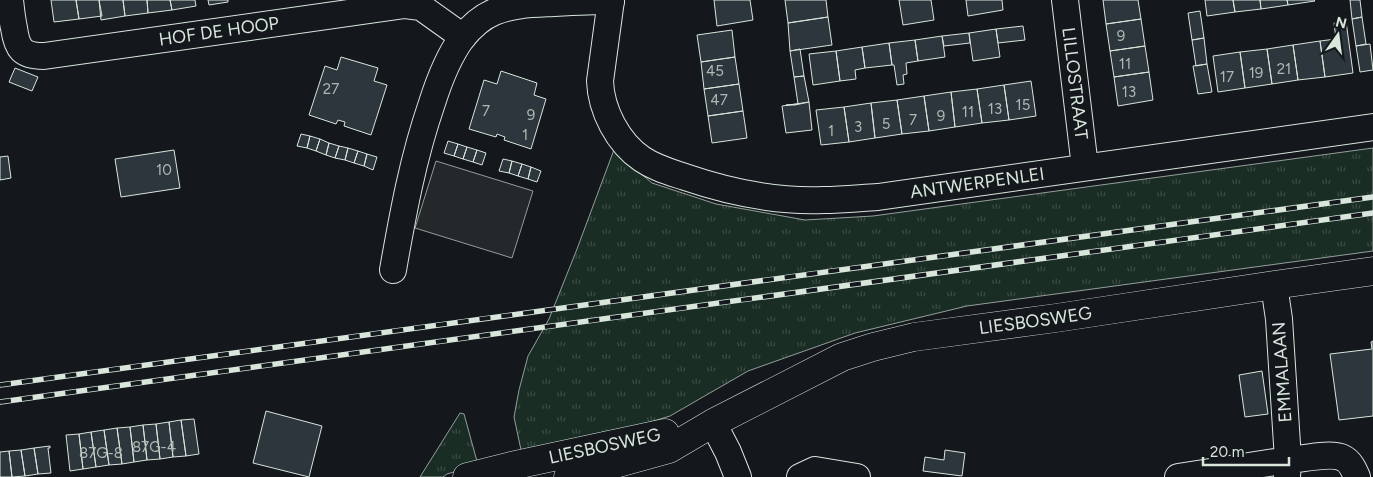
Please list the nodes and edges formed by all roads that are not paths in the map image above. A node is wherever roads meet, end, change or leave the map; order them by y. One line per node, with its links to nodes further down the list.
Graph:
1 (10, 0): 4 (street, HOF DE HOOP)
2 (611, 0): 4 (street); 6 (street, ANTWERPENLEI)
3 (1065, 0): 6 (street, LILLOSTRAAT)
4 (463, 37): 7 (street)
5 (1373, 127): 6 (street, ANTWERPENLEI)
6 (1085, 168)
7 (393, 270)
8 (1373, 271): 9 (street, LIESBOSWEG)
9 (1274, 285): 10 (street, LIESBOSWEG); 11 (street, EMMALAAN)
10 (713, 423): 12 (street, LIESBOSWEG); 13 (street, LIESBOSWEG); 14 (street)
11 (1288, 469): 17 (street); 18 (street)
12 (467, 477)
13 (568, 477)
14 (738, 477)
15 (800, 477): 16 (street)
16 (857, 477)
17 (1178, 477)
18 (1356, 477)

